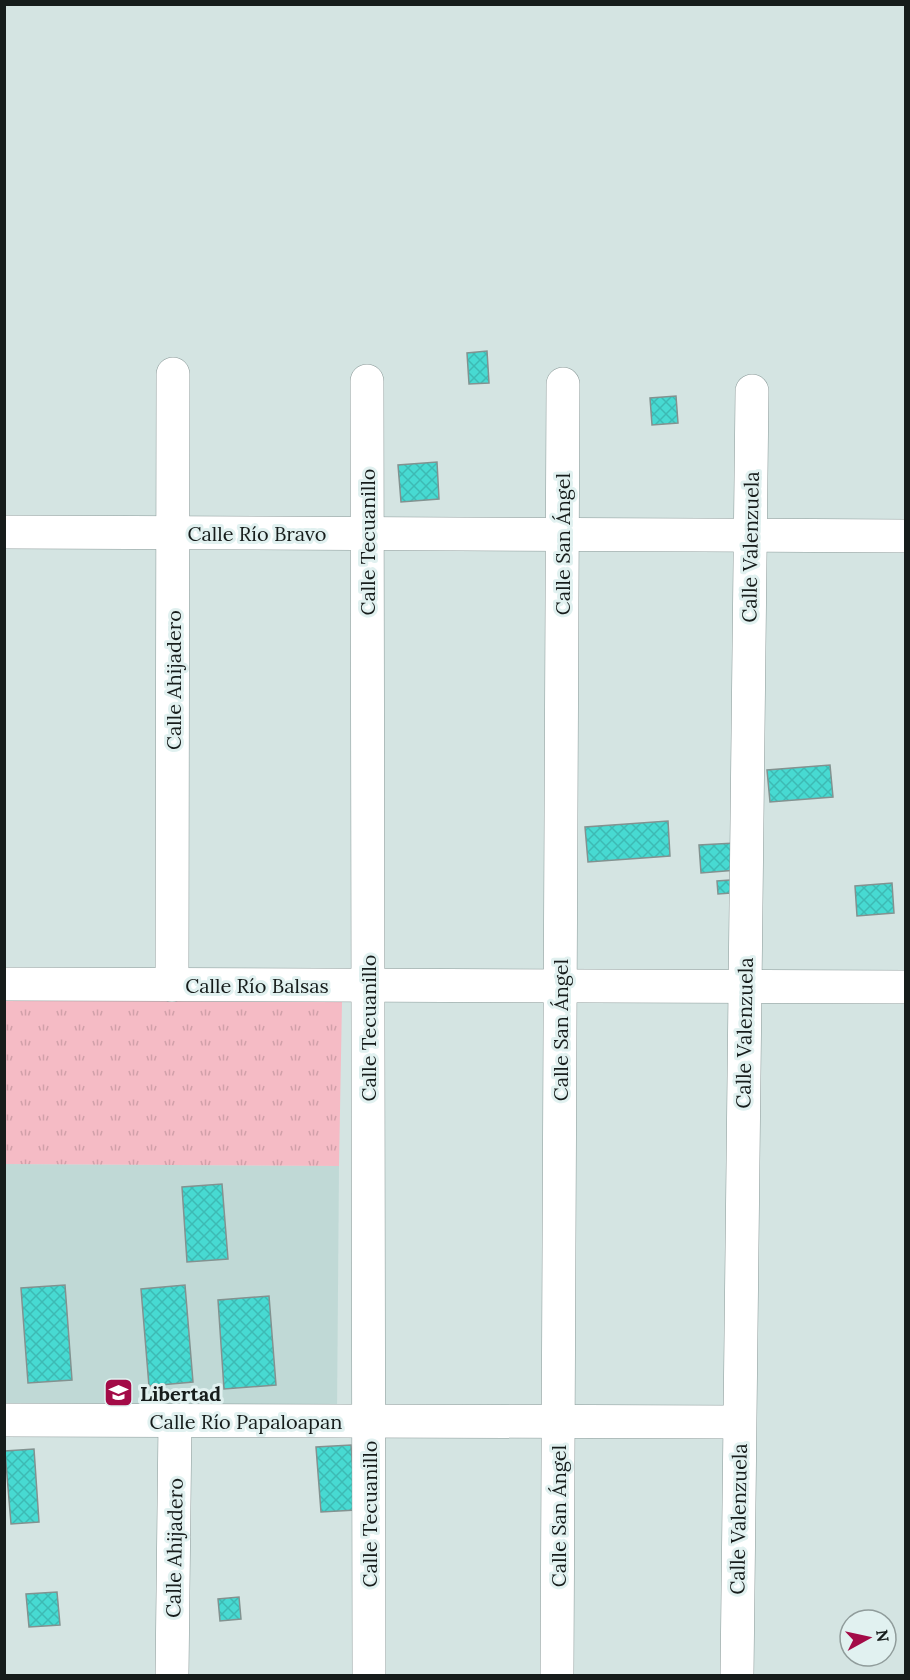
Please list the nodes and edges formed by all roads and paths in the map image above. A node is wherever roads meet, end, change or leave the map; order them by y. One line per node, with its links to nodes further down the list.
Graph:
1 (174, 374): 6 (street, Calle Ahijadero)
2 (367, 381): 7 (street, Calle Tecuanillo)
3 (563, 384): 8 (street, Calle San Ángel)
4 (752, 391): 9 (street, Calle Valenzuela)
5 (4, 532): 6 (street, Calle Río Bravo)
6 (173, 533): 7 (street, Calle Río Bravo); 12 (street, Calle Ahijadero)
7 (367, 533): 8 (street, Calle Río Bravo); 13 (street, Calle Tecuanillo)
8 (562, 535): 9 (street, Calle Río Bravo); 14 (street, Calle San Ángel)
9 (750, 535): 10 (street, Calle Río Bravo); 15 (street, Calle Valenzuela)
10 (906, 536)
11 (4, 984): 12 (street, Calle Río Balsas)
12 (171, 985): 13 (street, Calle Río Balsas)
13 (368, 985): 14 (street, Calle Río Balsas); 19 (street, Calle Tecuanillo)
14 (560, 986): 15 (street, Calle Río Balsas); 20 (street, Calle San Ángel)
15 (745, 986): 16 (street, Calle Río Balsas); 21 (street, Calle Valenzuela)
16 (906, 987)
17 (4, 1420): 18 (street, Calle Río Papaloapan)
18 (176, 1421): 19 (street, Calle Río Papaloapan); 22 (street, Calle Ahijadero)
19 (369, 1421): 20 (street, Calle Río Papaloapan); 23 (street, Calle Tecuanillo)
20 (558, 1422): 21 (street, Calle Río Papaloapan); 24 (street, Calle San Ángel)
21 (739, 1422): 25 (street, Calle Valenzuela)
22 (172, 1676)
23 (369, 1676)
24 (557, 1676)
25 (737, 1676)

